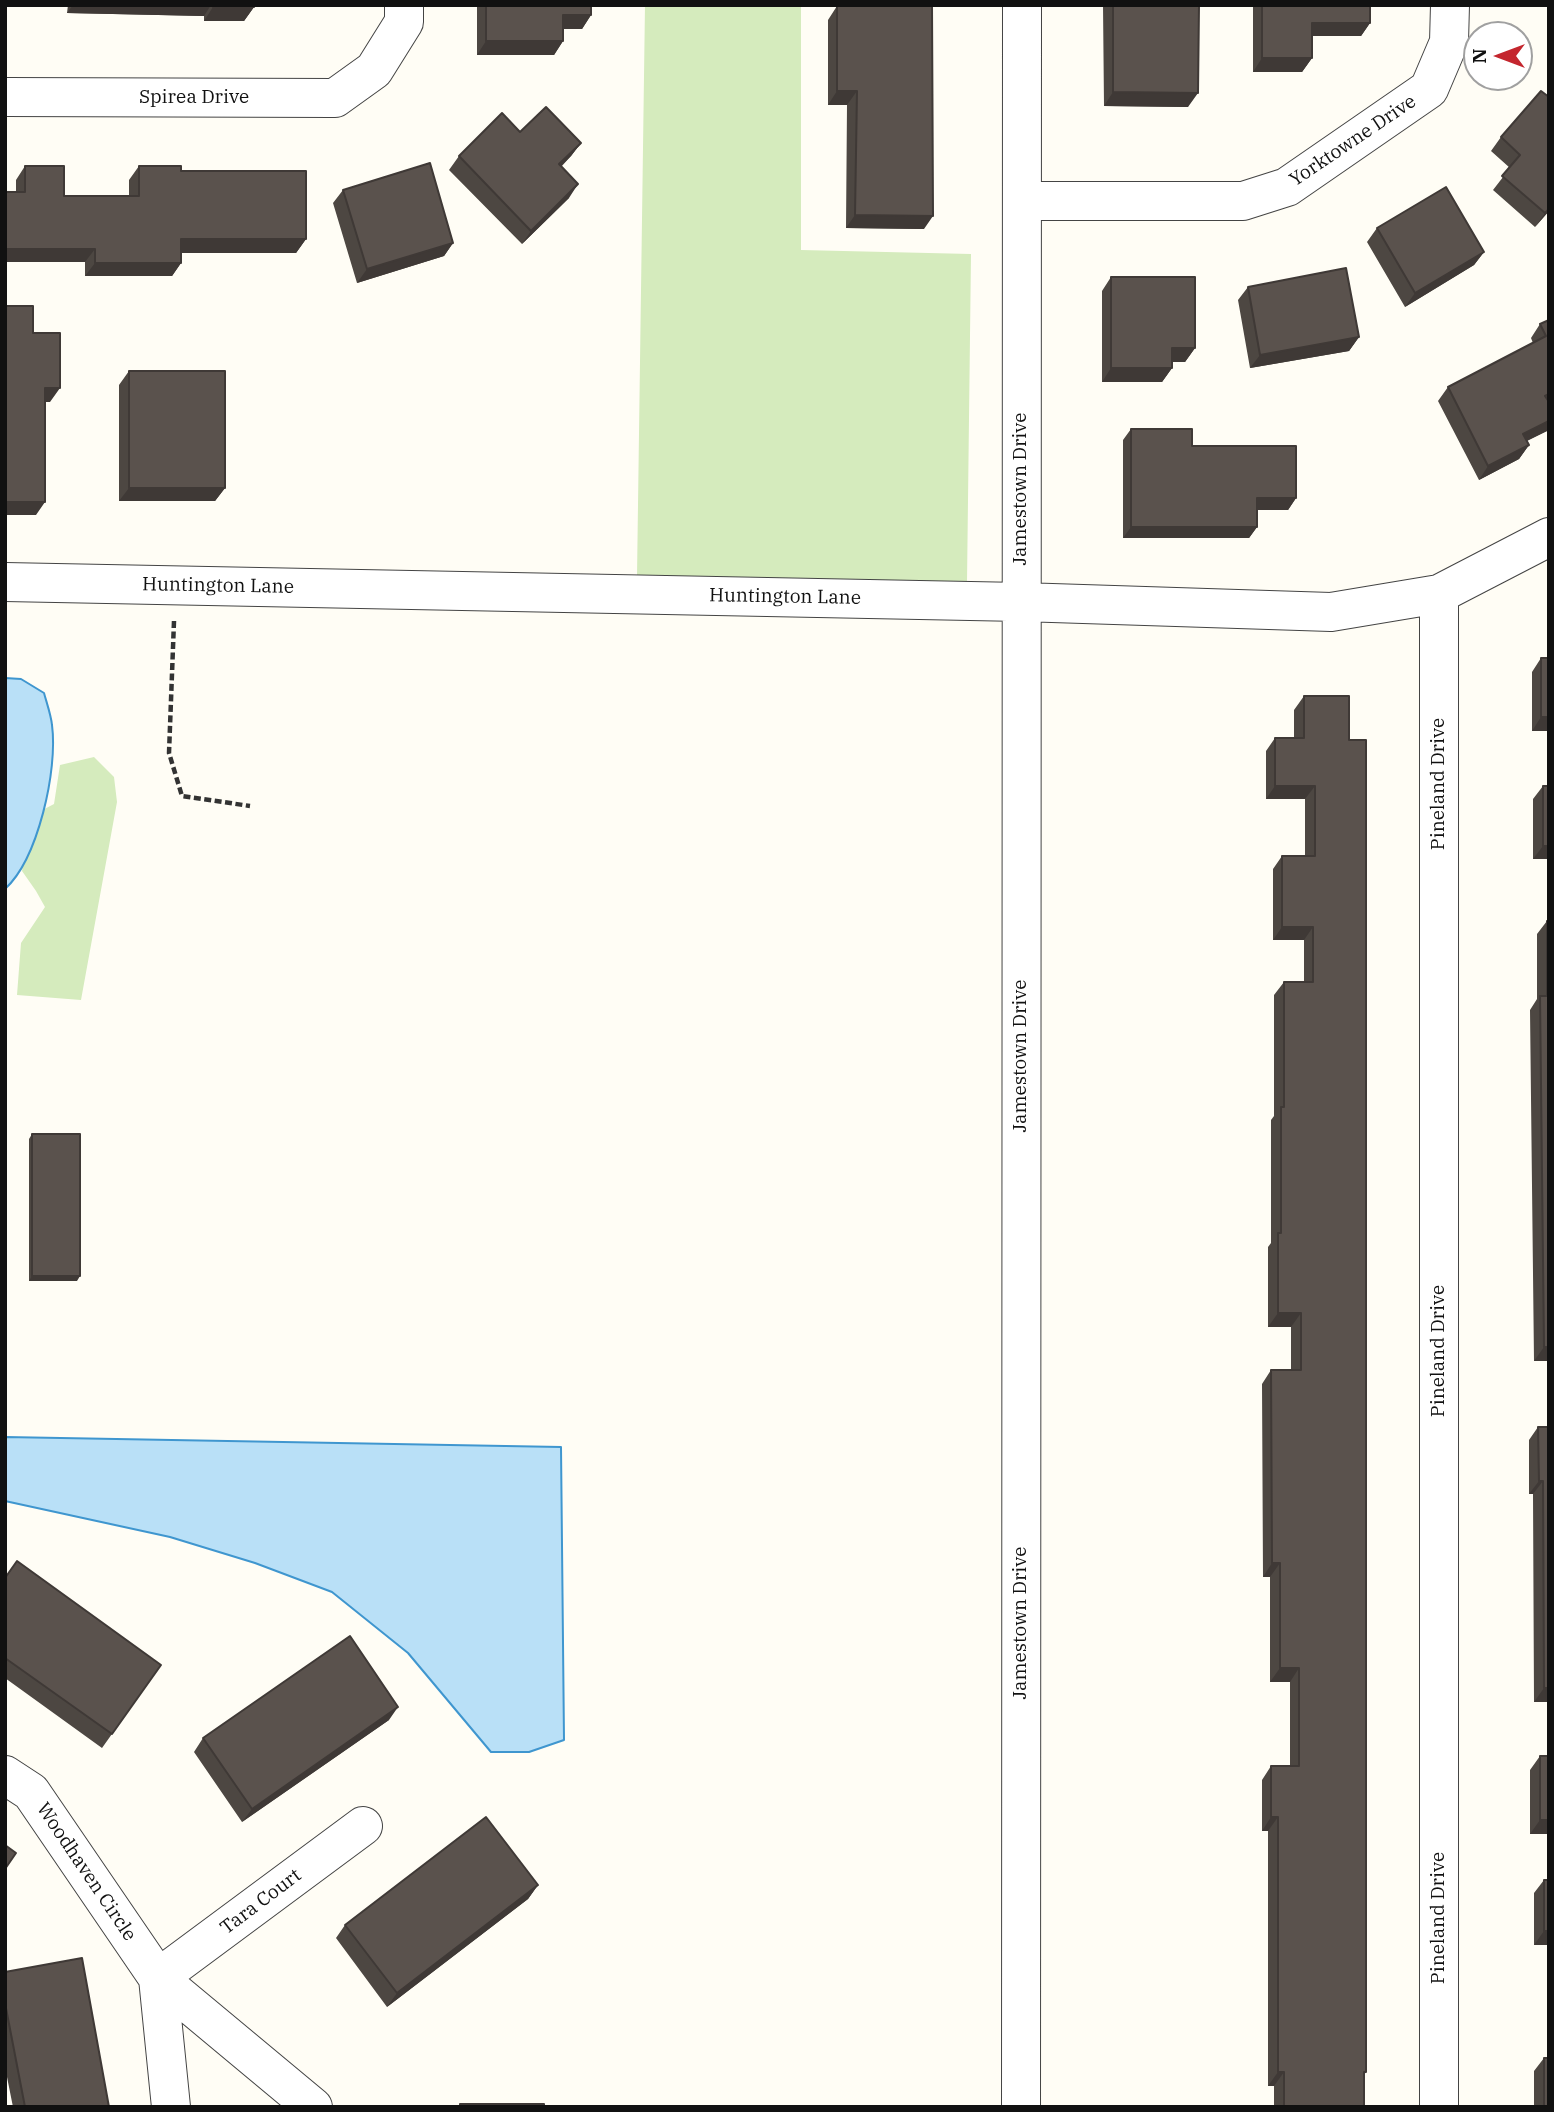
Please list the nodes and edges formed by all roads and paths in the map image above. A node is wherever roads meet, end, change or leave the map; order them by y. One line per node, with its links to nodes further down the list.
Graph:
1 (404, 5): 4 (street, Spirea Drive)
2 (1022, 5): 5 (street, Jamestown Drive)
3 (1450, 5): 5 (street, Yorktowne Drive)
4 (5, 97)
5 (1022, 201): 10 (street, Jamestown Drive)
6 (1549, 537): 9 (street, Huntington Lane)
7 (5, 582): 8 (street, Huntington Lane)
8 (176, 585): 10 (street, Huntington Lane); 11 (path)
9 (1439, 594): 10 (street, Huntington Lane); 18 (street, Pineland Drive)
10 (1020, 602): 17 (street, Jamestown Drive)
11 (250, 806)
12 (5, 1775): 14 (street, Woodhaven Circle)
13 (363, 1826): 14 (street, Tara Court)
14 (158, 1978): 15 (street, Woodhaven Circle); 16 (street, Woodhaven Circle)
15 (171, 2107)
16 (313, 2107)
17 (1020, 2107)
18 (1439, 2107)

